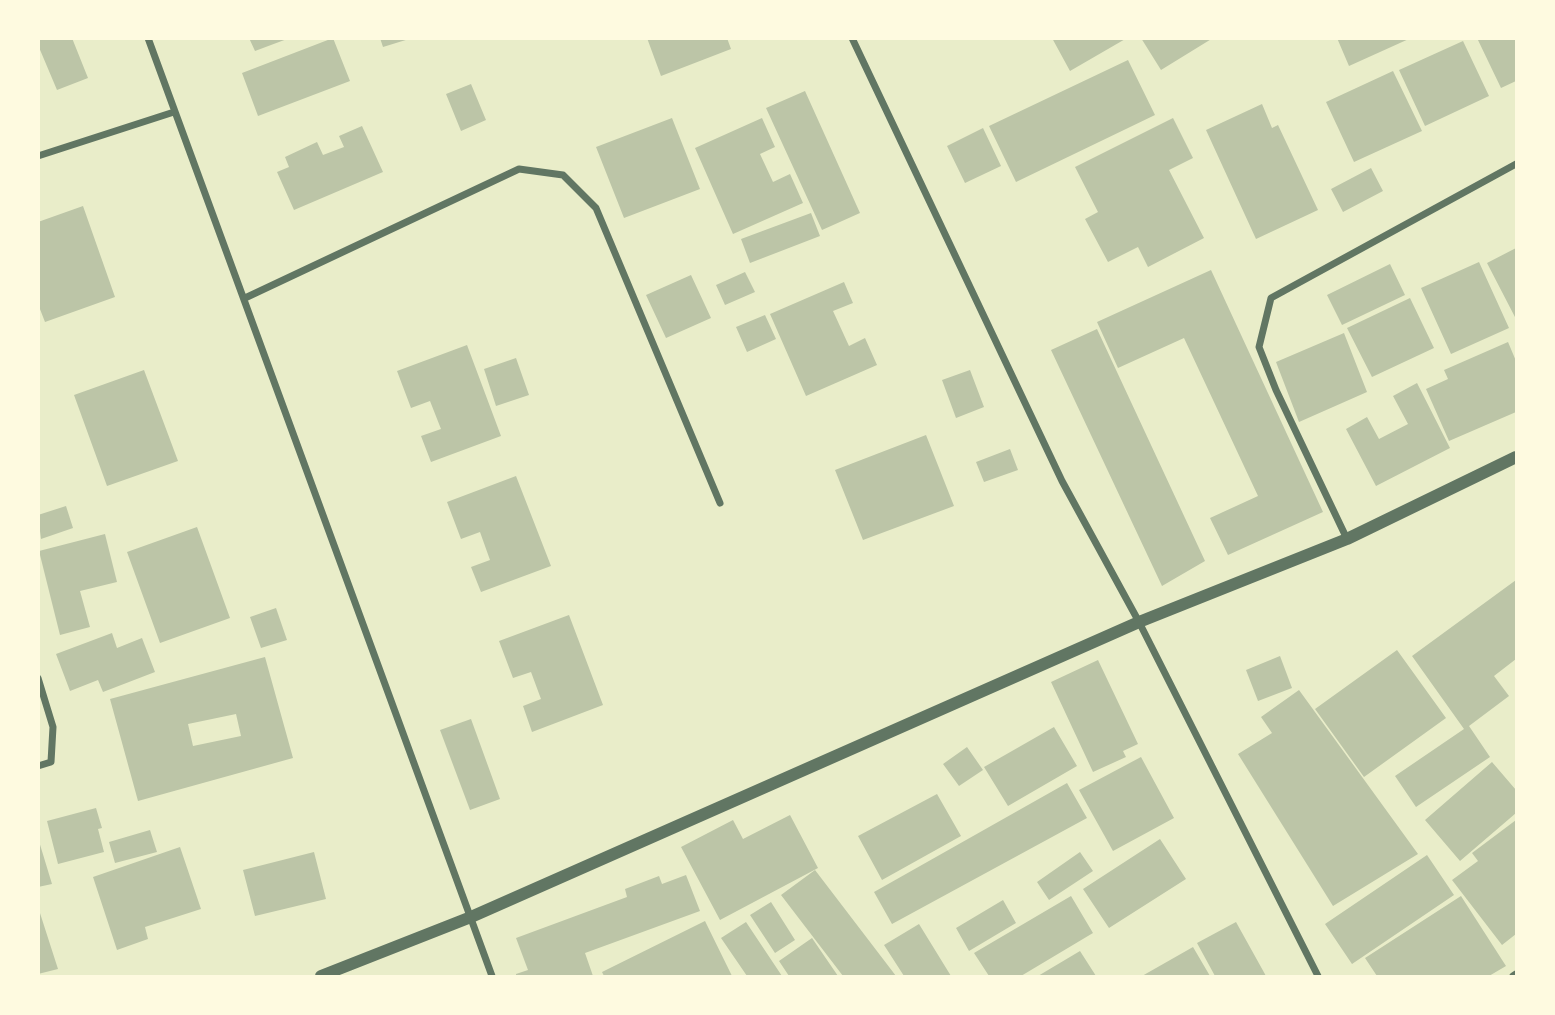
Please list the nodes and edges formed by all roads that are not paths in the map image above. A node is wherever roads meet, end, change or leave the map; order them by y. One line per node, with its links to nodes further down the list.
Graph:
1 (148, 38): 3 (street)
2 (852, 38): 10 (street)
3 (174, 112): 4 (street); 6 (street)
4 (38, 156)
5 (1517, 164): 9 (street)
6 (245, 298): 8 (street); 13 (street)
7 (1517, 457): 9 (street)
8 (720, 503)
9 (1348, 540): 10 (street)
10 (1139, 622): 13 (street); 16 (street)
11 (38, 678): 12 (street)
12 (38, 766)
13 (471, 917): 14 (street); 15 (street)
14 (321, 976)
15 (492, 976)
16 (1318, 976)

